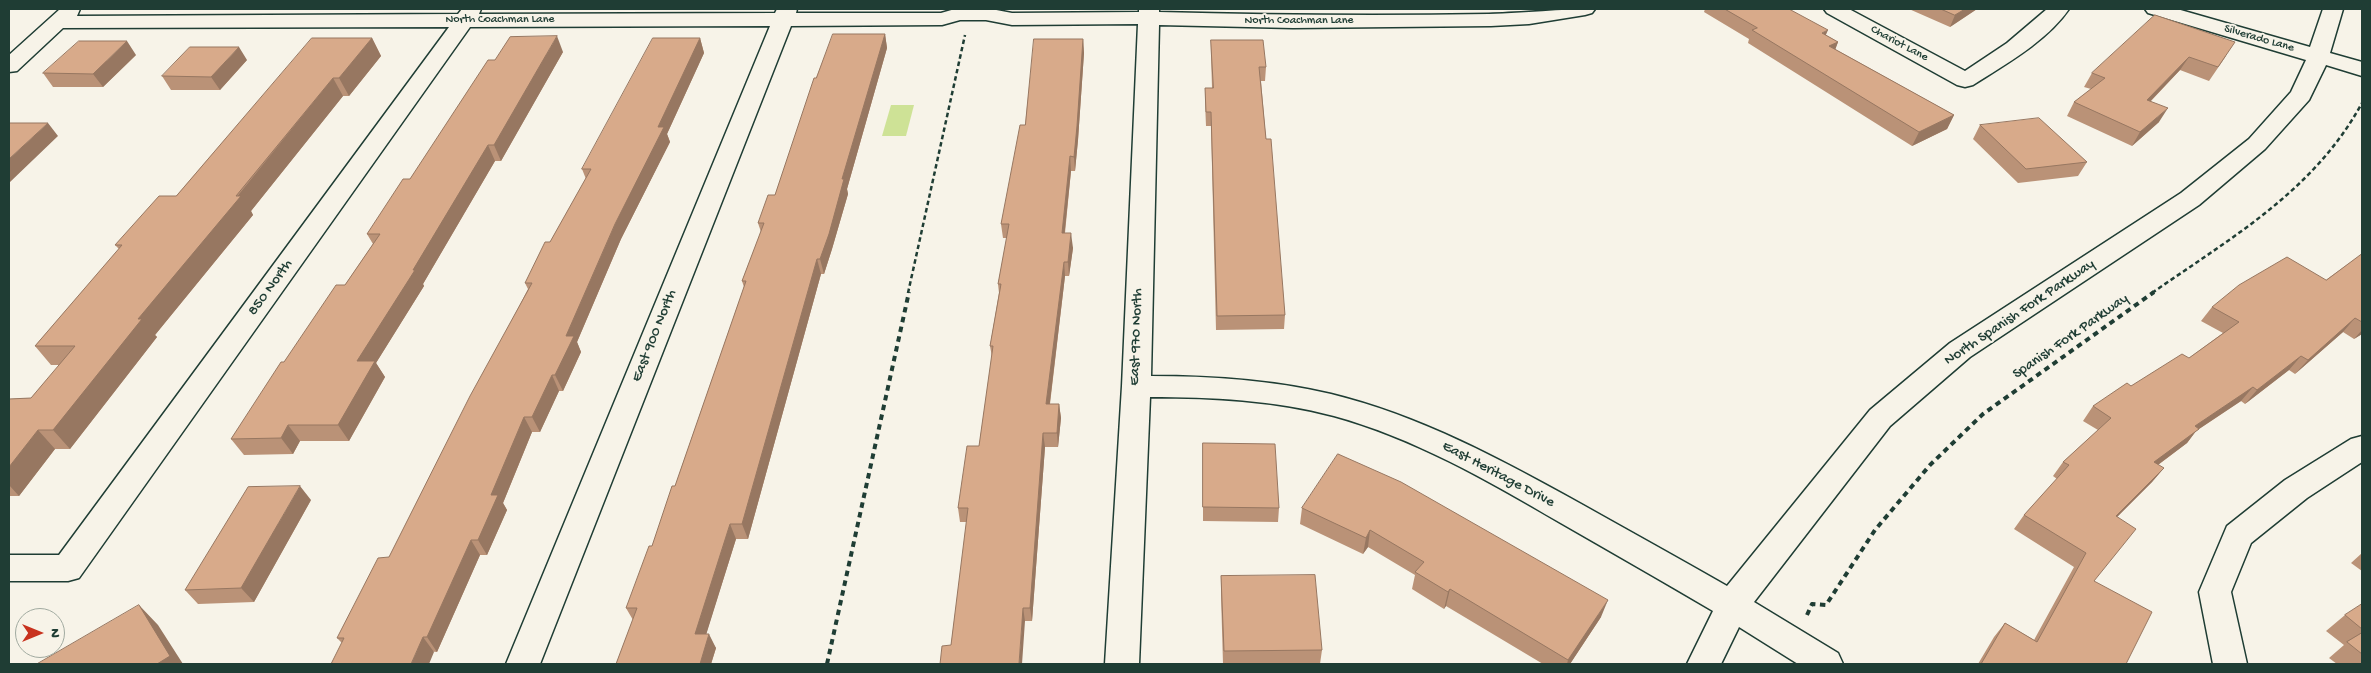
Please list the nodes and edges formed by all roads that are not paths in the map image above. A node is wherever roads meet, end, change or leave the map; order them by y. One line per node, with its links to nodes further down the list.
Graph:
1 (1585, 9): 10 (street, North Coachman Lane)
2 (1834, 9): 3 (street, Chariot Lane)
3 (2059, 9)
4 (2155, 9): 11 (street, Silverado Lane)
5 (2333, 9): 11 (street, North Spanish Fork Parkway)
6 (784, 14): 7 (street, North Coachman Lane); 9 (street, North Coachman Lane); 18 (street, East 900 North)
7 (1149, 14): 10 (street, North Coachman Lane); 14 (street, East 970 North)
8 (65, 15): 9 (street, North Coachman Lane); 12 (street)
9 (469, 15): 16 (street, 850 North)
10 (1427, 15)
11 (2318, 56): 13 (street, Silverado Lane); 17 (street, North Spanish Fork Parkway)
12 (9, 66)
13 (2362, 69)
14 (1136, 386): 17 (street, East Heritage Drive); 19 (street, East 970 North)
15 (2362, 447): 22 (street)
16 (9, 568)
17 (1733, 604): 20 (street, North Spanish Fork Parkway); 21 (street, East Heritage Drive)
18 (523, 664)
19 (1122, 664)
20 (1704, 664)
21 (1826, 664)
22 (2230, 664)

